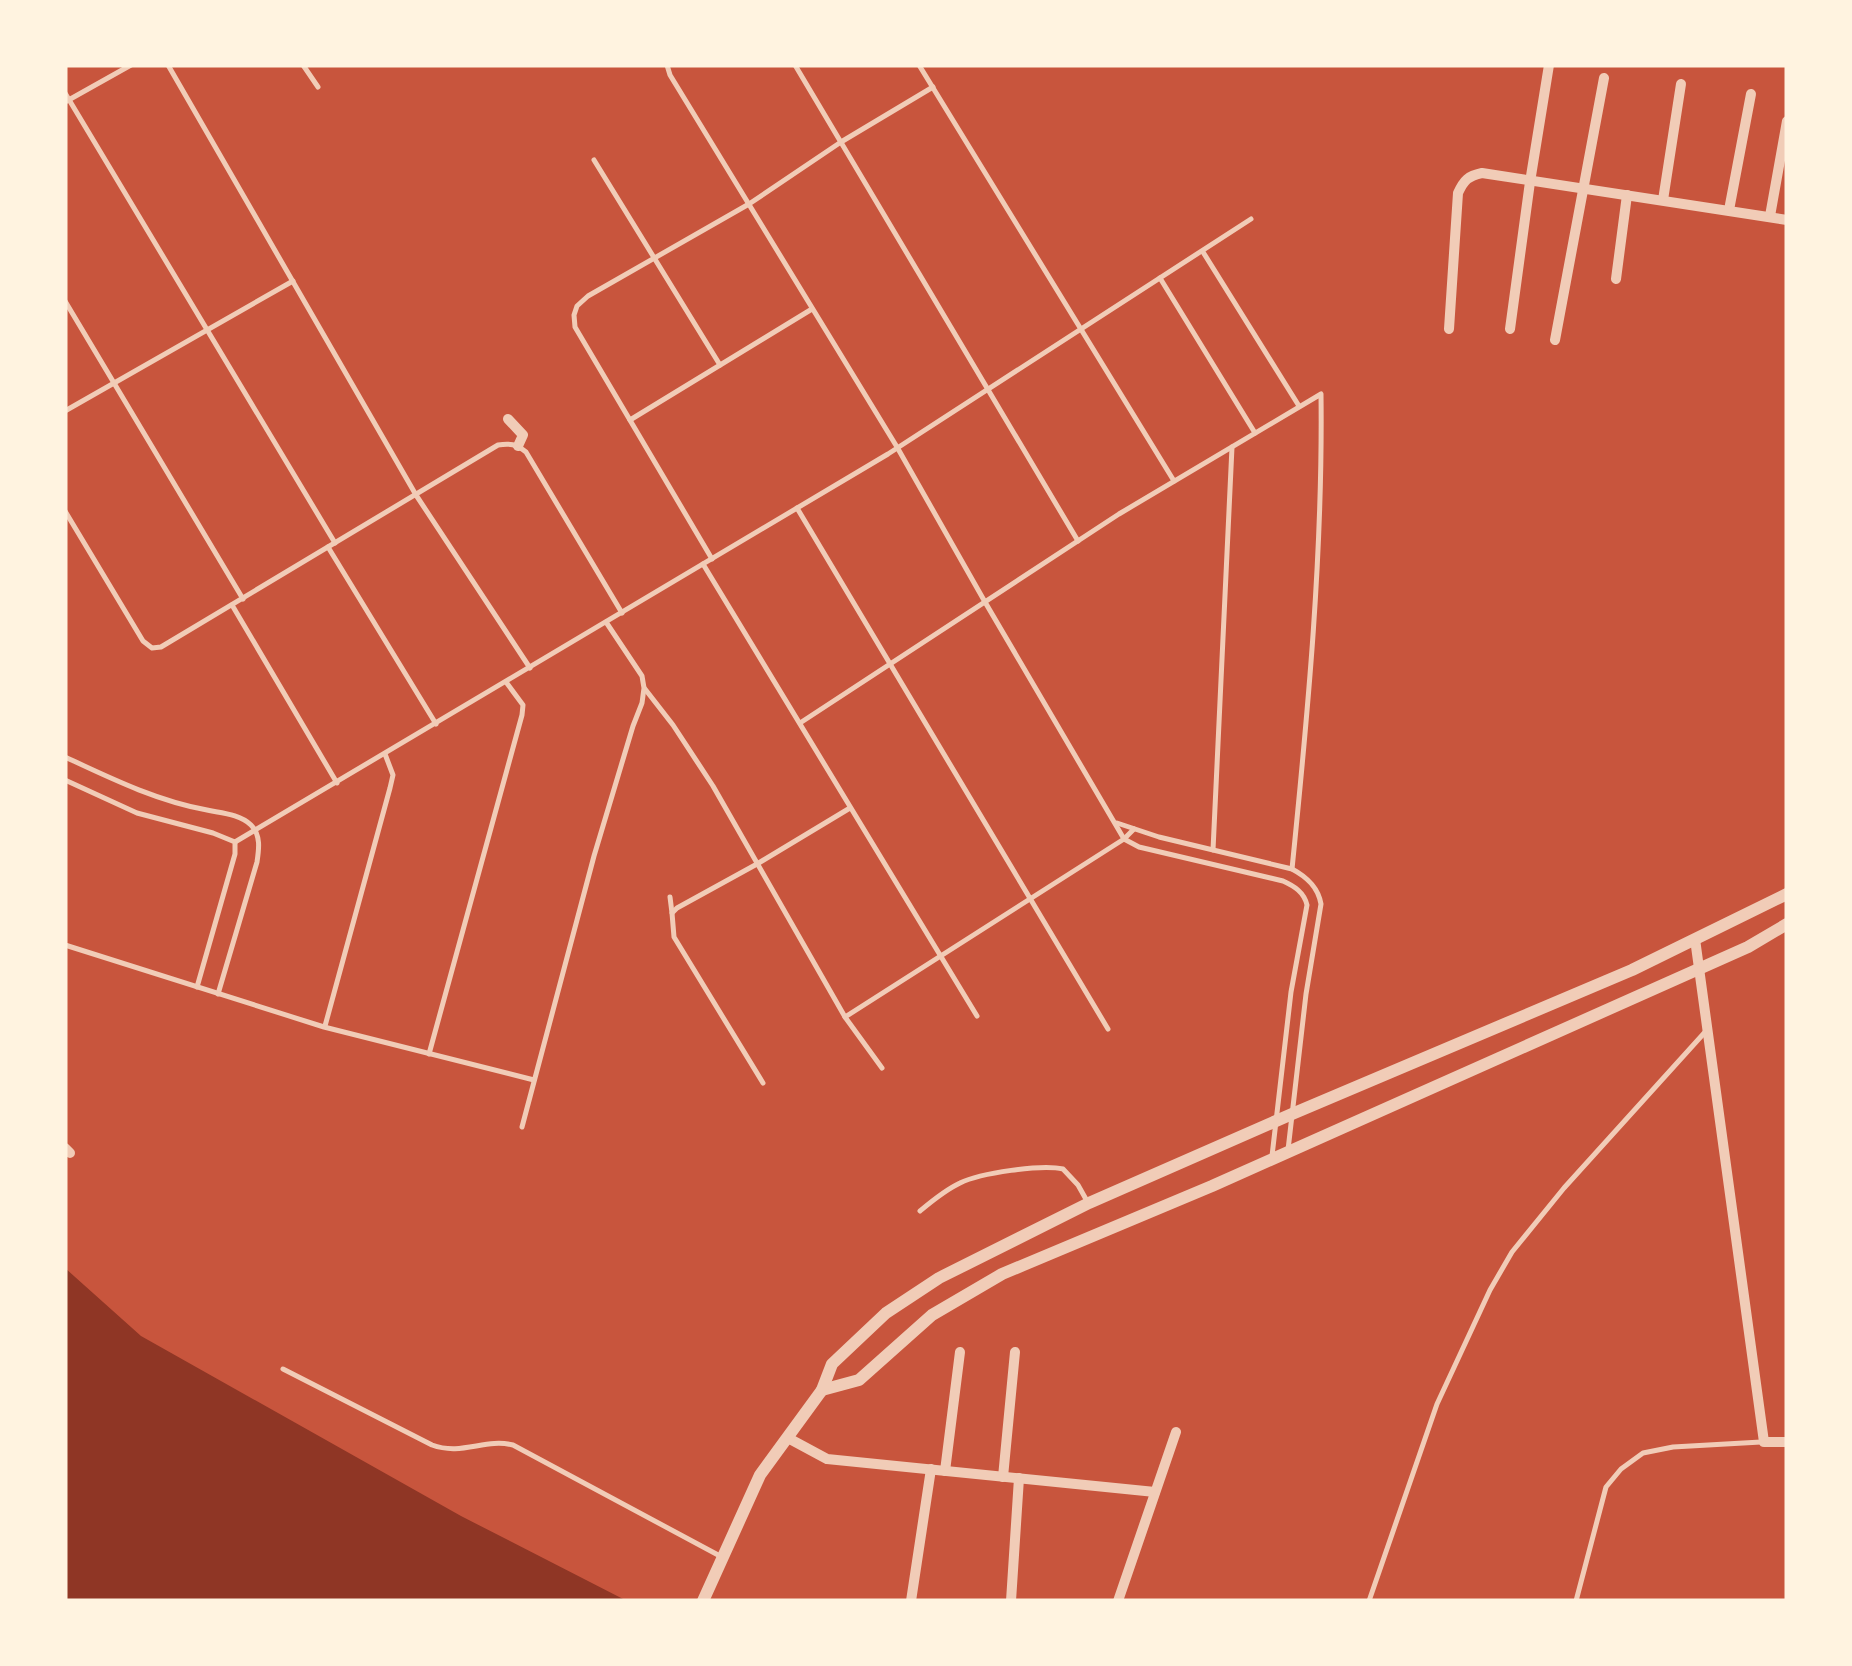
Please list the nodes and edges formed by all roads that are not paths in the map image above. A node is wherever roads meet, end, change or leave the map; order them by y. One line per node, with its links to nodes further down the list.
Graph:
1 (131, 65): 13 (lane)
2 (168, 65): 30 (lane)
3 (303, 65): 10 (lane)
4 (666, 65): 21 (lane)
5 (795, 65): 15 (lane)
6 (919, 65): 11 (lane)
7 (1549, 65): 17 (street)
8 (1604, 78): 18 (street)
9 (1680, 84): 20 (street)
10 (318, 87)
11 (932, 87): 15 (lane); 34 (lane)
12 (1752, 94): 22 (street)
13 (66, 98): 36 (lane)
14 (1787, 121): 23 (street)
15 (841, 142): 21 (lane); 40 (lane)
16 (594, 160): 27 (lane)
17 (1530, 182): 18 (street); 33 (street); 35 (street)
18 (1582, 188): 19 (street); 37 (street)
19 (1627, 195): 20 (street); 29 (street)
20 (1663, 200): 22 (street)
21 (749, 204): 27 (lane); 32 (lane)
22 (1729, 210): 23 (street)
23 (1770, 216): 25 (street)
24 (1251, 219): 26 (lane)
25 (1787, 220)
26 (1202, 251): 28 (lane); 41 (lane)
27 (654, 257): 38 (lane); 44 (lane)
28 (1160, 278): 34 (lane); 45 (lane)
29 (1616, 279)
30 (293, 282): 36 (lane); 50 (lane)
31 (65, 301): 39 (lane)
32 (812, 309): 38 (lane); 48 (lane)
33 (1510, 329)
34 (1080, 330): 40 (lane); 49 (lane)
35 (1448, 330)
36 (208, 331): 39 (lane); 54 (lane)
37 (1555, 340)
38 (720, 365): 44 (lane)
39 (114, 382): 42 (lane); 57 (lane)
40 (987, 390): 48 (lane); 53 (lane)
41 (1299, 406): 45 (lane); 80 (lane)
42 (65, 412)
43 (508, 419): 46 (street)
44 (630, 420): 55 (lane)
45 (1255, 433): 47 (lane)
46 (518, 446): 50 (lane); 60 (lane)
47 (1232, 446): 49 (lane); 78 (lane)
48 (897, 448): 51 (lane); 58 (lane)
49 (1174, 481): 53 (lane)
50 (416, 494): 54 (lane); 63 (lane)
51 (797, 508): 55 (lane); 62 (lane)
52 (65, 512): 59 (lane)
53 (1078, 541): 58 (lane)
54 (332, 545): 57 (lane); 67 (lane)
55 (712, 559): 56 (lane)
56 (703, 564): 60 (lane); 66 (lane)
57 (243, 598): 59 (lane)
58 (984, 602): 62 (lane); 73 (lane)
59 (232, 605): 71 (lane)
60 (622, 612): 61 (lane)
61 (606, 622): 63 (lane); 65 (lane)
62 (890, 664): 66 (lane); 83 (lane)
63 (530, 668): 64 (lane)
64 (506, 682): 67 (lane); 97 (lane)
65 (644, 688): 79 (lane); 99 (lane)
66 (800, 723): 72 (lane)
67 (436, 724): 68 (lane)
68 (385, 754): 71 (lane); 94 (lane)
69 (65, 757): 75 (lane)
70 (65, 780): 77 (lane)
71 (337, 782): 75 (lane)
72 (850, 808): 79 (lane); 88 (lane)
73 (1117, 823): 74 (lane); 76 (lane)
74 (1134, 829): 76 (lane); 78 (lane)
75 (256, 831): 77 (lane); 91 (lane)
76 (1124, 839): 83 (lane); 102 (lane)
77 (235, 842): 90 (lane)
78 (1213, 850): 80 (lane)
79 (758, 864): 84 (lane); 93 (lane)
80 (1292, 869): 101 (lane)
81 (1787, 894): 86 (street)
82 (670, 897): 84 (lane)
83 (1030, 900): 88 (lane); 96 (lane)
84 (672, 913): 100 (lane)
85 (1787, 924): 89 (street)
86 (1694, 938): 89 (street); 101 (street)
87 (65, 945): 90 (lane)
88 (940, 957): 92 (lane); 93 (lane)
89 (1700, 968): 95 (street); 104 (street)
90 (197, 986): 91 (lane)
91 (218, 994): 94 (lane)
92 (977, 1016)
93 (845, 1017): 98 (lane)
94 (324, 1027): 97 (lane)
95 (1708, 1028): 116 (street); 128 (lane)
96 (1108, 1029)
97 (429, 1054): 99 (lane)
98 (882, 1068)
99 (534, 1080): 103 (lane)
100 (762, 1083)
101 (1292, 1114): 102 (street); 104 (lane)
102 (1275, 1122): 105 (lane); 106 (street)
103 (522, 1127)
104 (1288, 1152): 105 (street)
105 (1272, 1159): 109 (street)
106 (1089, 1204): 107 (lane); 108 (street)
107 (920, 1211)
108 (939, 1278): 109 (street); 113 (street)
109 (955, 1302): 113 (street)
110 (960, 1352): 119 (street)
111 (1015, 1352): 120 (street)
112 (283, 1369): 123 (lane)
113 (822, 1390): 115 (street)
114 (1176, 1432): 122 (street)
115 (788, 1438): 118 (street); 123 (street)
116 (1764, 1442): 117 (street); 129 (lane)
117 (1787, 1442)
118 (931, 1470): 119 (street); 125 (street)
119 (944, 1471): 120 (street)
120 (1003, 1477): 121 (street)
121 (1019, 1478): 122 (street); 126 (street)
122 (1155, 1492): 127 (street)
123 (722, 1557): 124 (street)
124 (703, 1601)
125 (911, 1601)
126 (1011, 1601)
127 (1118, 1601)
128 (1369, 1601)
129 (1576, 1601)

